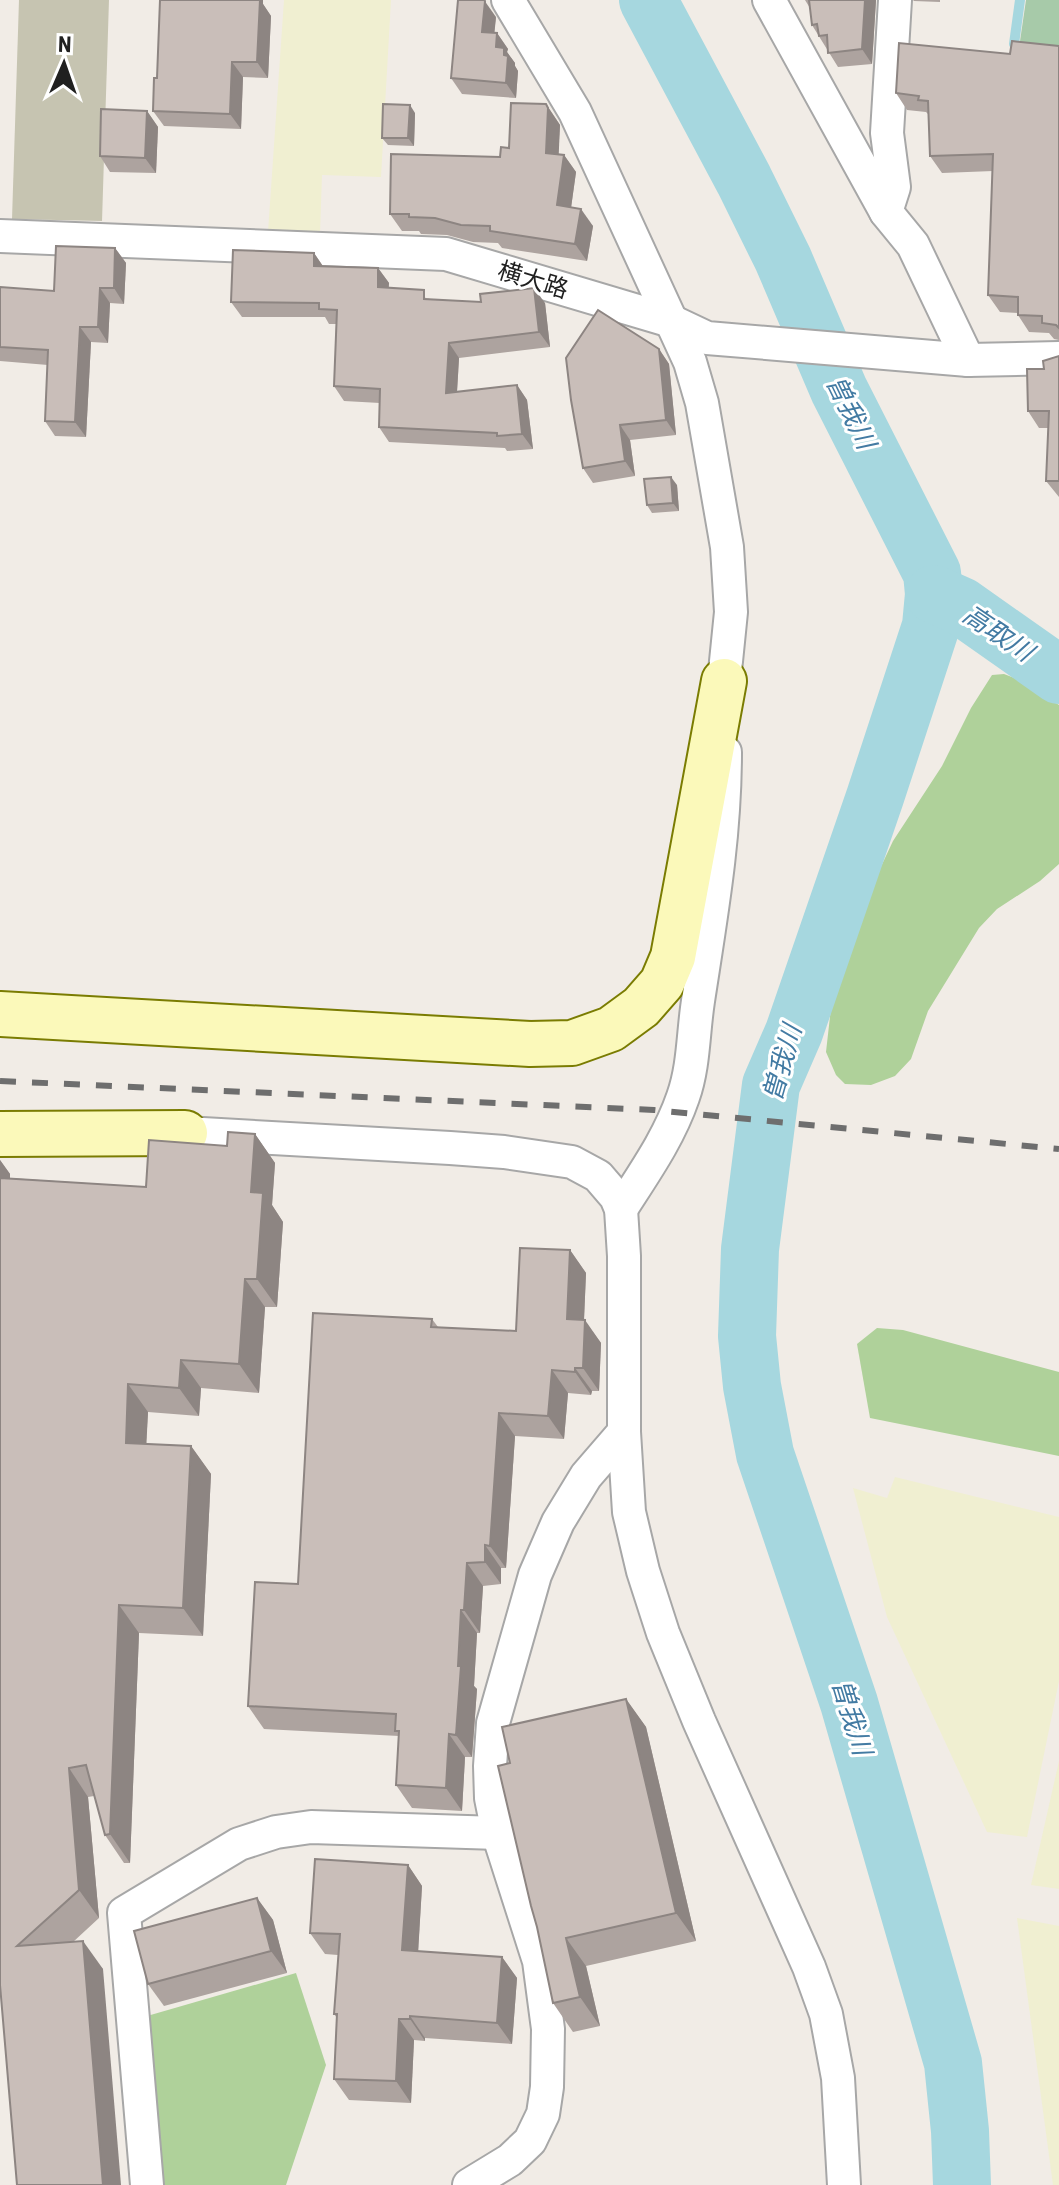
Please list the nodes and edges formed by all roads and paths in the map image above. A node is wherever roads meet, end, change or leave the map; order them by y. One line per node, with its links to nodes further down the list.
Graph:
1 (508, 0): 6 (street)
2 (769, 0): 4 (street)
3 (895, 0): 4 (street)
4 (886, 212): 7 (street)
5 (0, 236): 6 (street, 横大路)
6 (671, 321): 7 (street, 横大路); 9 (street)
7 (957, 358): 8 (street, 横大路)
8 (1059, 358)
9 (724, 681): 10 (street); 13 (street)
10 (0, 1014)
11 (185, 1133): 12 (street); 13 (street)
12 (0, 1134)
13 (621, 1209): 14 (street)
14 (624, 1432): 15 (street); 18 (street)
15 (498, 1833): 16 (street); 17 (street)
16 (147, 2185)
17 (469, 2185)
18 (844, 2185)

